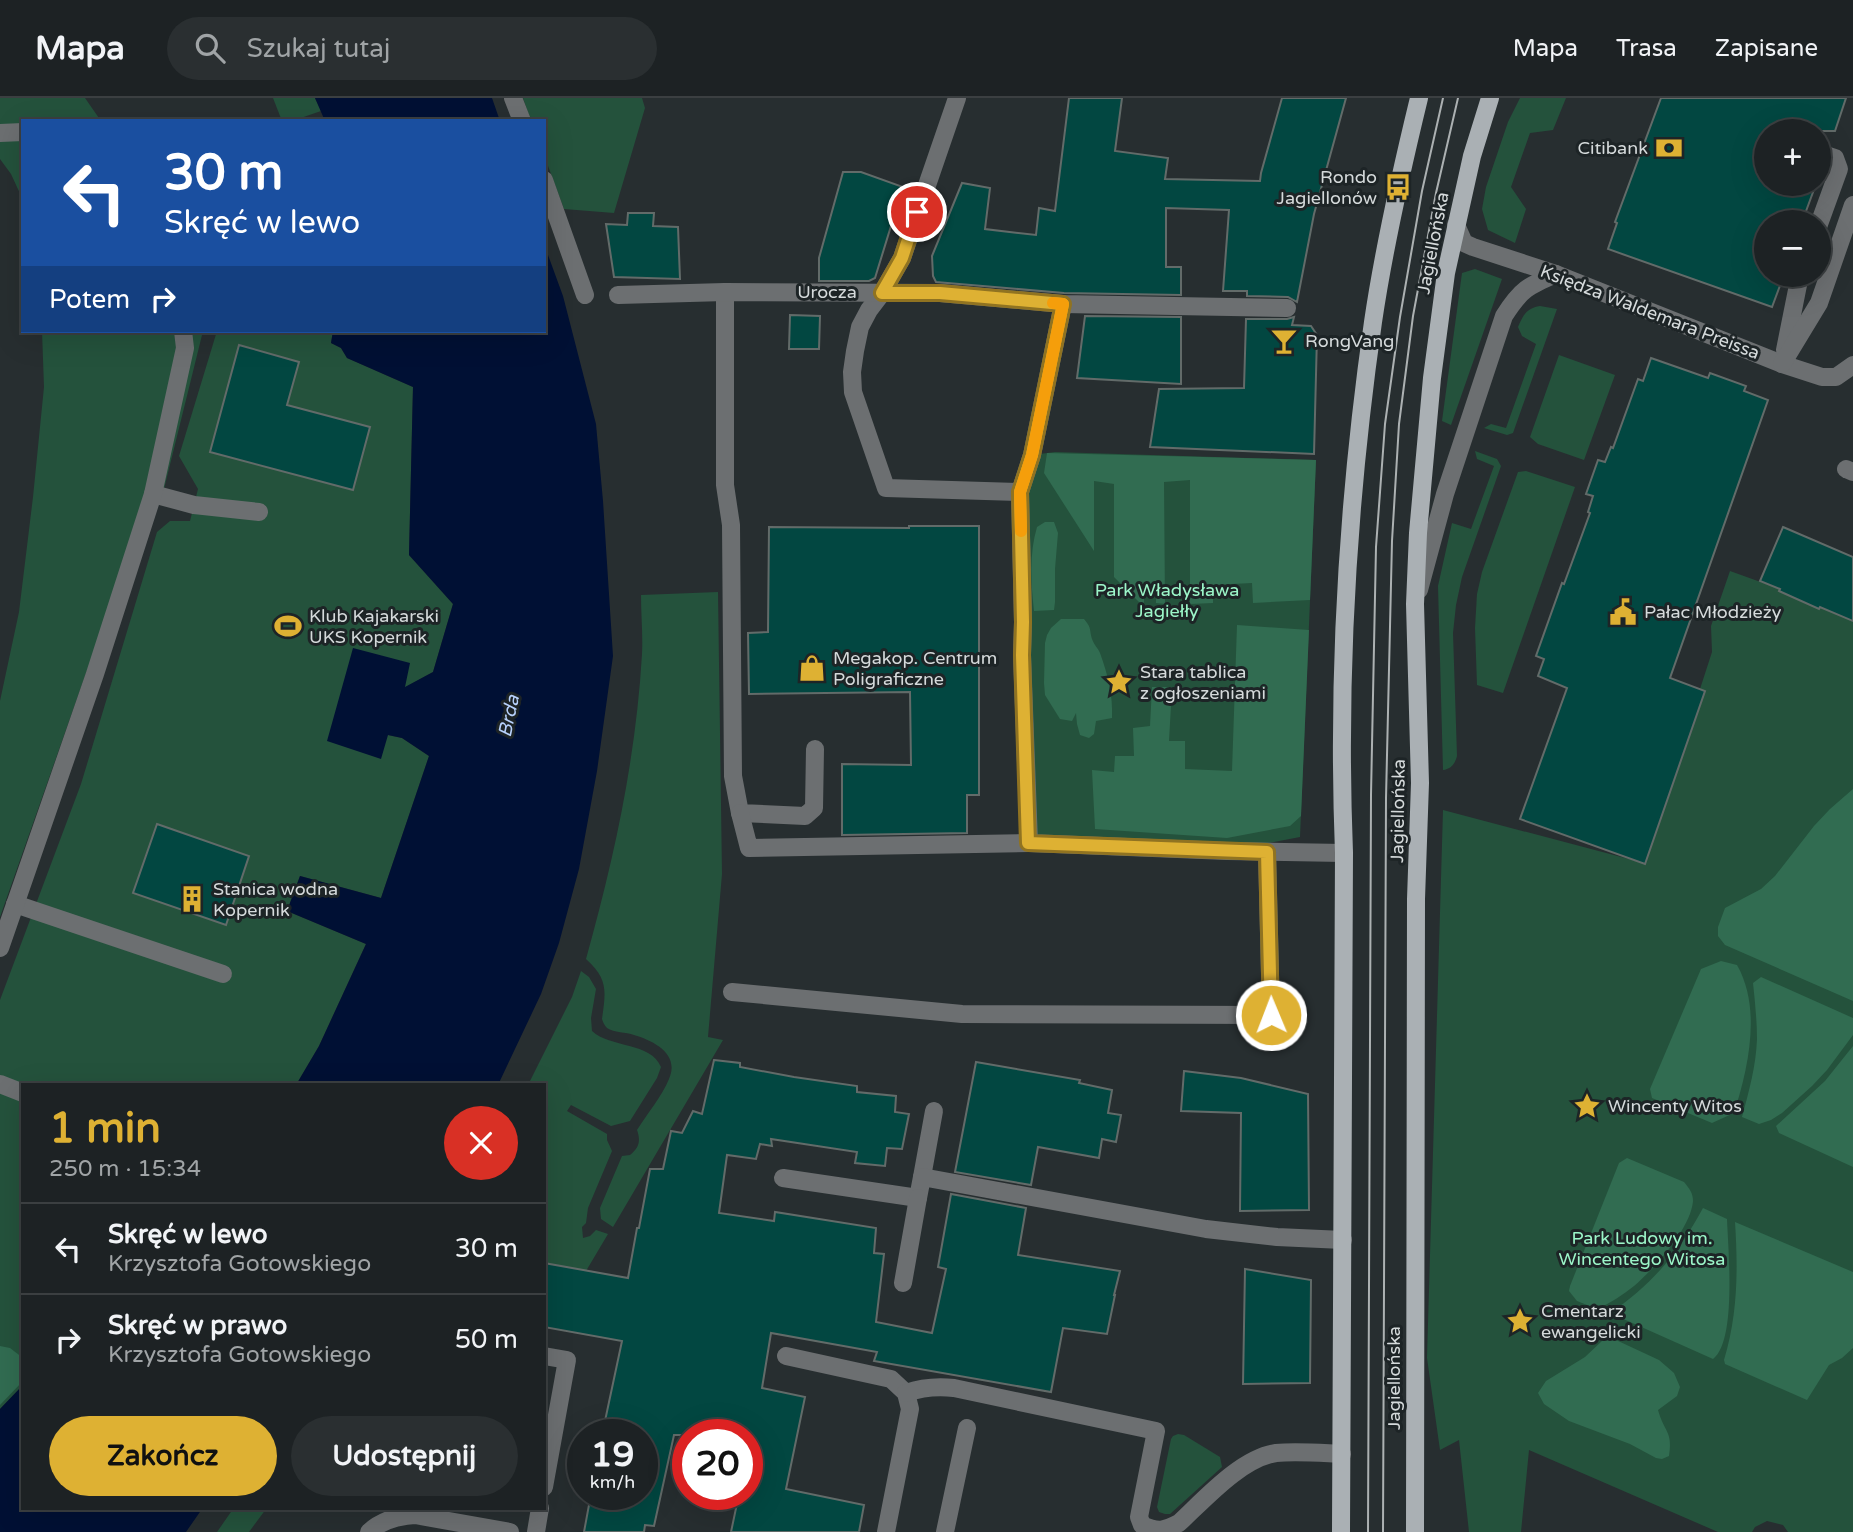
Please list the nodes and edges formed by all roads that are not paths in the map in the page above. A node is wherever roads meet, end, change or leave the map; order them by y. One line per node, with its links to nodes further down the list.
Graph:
1 (513, 98): 5 (street)
2 (957, 98): 16 (street)
3 (1419, 98): 32 (main road)
4 (1490, 98): 12 (main road, Jagiellońska)
5 (521, 119)
6 (21, 132): 7 (street)
7 (0, 133)
8 (1831, 157): 10 (street)
9 (546, 186): 17 (street)
10 (1831, 191)
11 (1853, 205): 22 (street)
12 (1456, 225): 13 (street, Księdza Waldemara Preissa); 27 (main road, Jagiellońska)
13 (1556, 274): 22 (street, Księdza Waldemara Preissa); 27 (street)
14 (1798, 287): 22 (street)
15 (725, 292): 16 (street, Urocza); 18 (street, Urocza); 29 (street)
16 (882, 293): 19 (street, Urocza); 24 (street)
17 (585, 295)
18 (618, 295)
19 (1063, 304): 20 (street, Urocza); 24 (street)
20 (1287, 308)
21 (183, 333): 25 (street)
22 (1782, 364): 23 (street, Księdza Waldemara Preissa)
23 (1853, 365)
24 (1020, 492): 30 (street)
25 (153, 494): 26 (street); 33 (street)
26 (259, 512)
27 (1415, 604): 59 (main road, Jagiellońska)
28 (815, 749): 29 (street)
29 (740, 813): 30 (street)
30 (1028, 843): 31 (street)
31 (1267, 852): 32 (street); 36 (street)
32 (1344, 853): 43 (main road)
33 (15, 904): 34 (street); 35 (street)
34 (0, 948)
35 (223, 974)
36 (732, 992)
37 (0, 1084): 38 (street)
38 (21, 1092)
39 (934, 1111): 40 (street)
40 (922, 1177): 42 (street); 43 (street)
41 (783, 1178): 42 (street)
42 (918, 1198): 44 (street)
43 (1343, 1240): 49 (main road)
44 (903, 1283)
45 (546, 1356): 50 (street)
46 (786, 1356): 47 (street)
47 (906, 1393): 49 (street); 56 (street)
48 (967, 1428): 57 (street)
49 (1342, 1454): 58 (main road)
50 (546, 1476)
51 (540, 1510): 55 (street)
52 (400, 1512): 53 (street); 54 (street)
53 (369, 1532)
54 (510, 1532)
55 (536, 1532)
56 (886, 1532)
57 (945, 1532)
58 (1341, 1532)
59 (1415, 1532)

